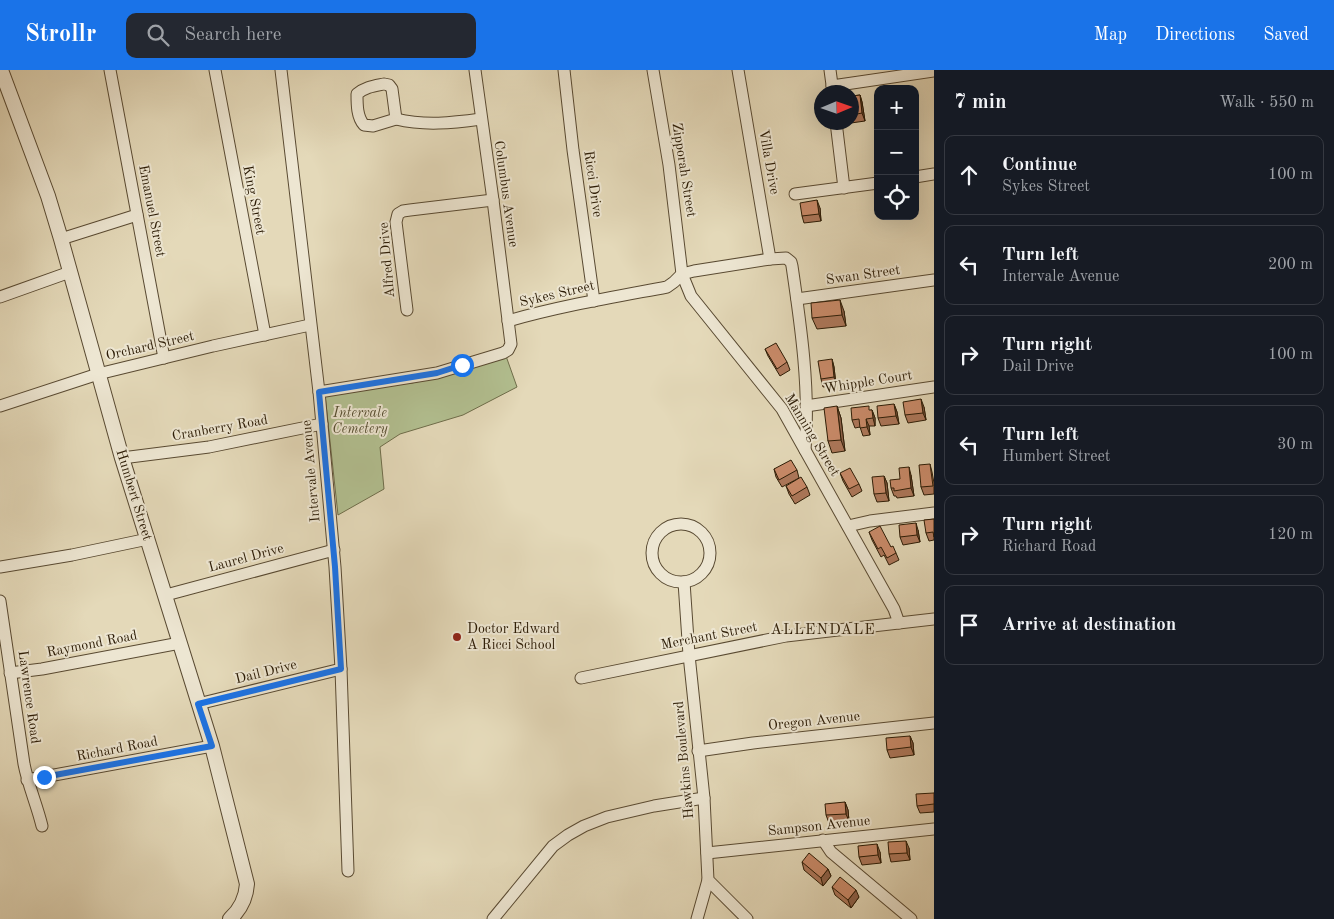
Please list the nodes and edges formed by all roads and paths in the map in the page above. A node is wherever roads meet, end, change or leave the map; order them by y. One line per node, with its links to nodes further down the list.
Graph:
1 (2, 70): 23 (street, Humbert Street)
2 (110, 70): 22 (street, Emanuel Street)
3 (216, 70): 34 (street, King Street)
4 (281, 70): 33 (street, Intervale Avenue)
5 (474, 70): 14 (street, Columbus Avenue)
6 (564, 70): 30 (street, Ricci Drive)
7 (653, 70): 26 (street, Zipporah Street)
8 (738, 70): 24 (street, Villa Drive)
9 (830, 70): 11 (street)
10 (934, 72): 12 (street)
11 (832, 85)
12 (856, 85)
13 (396, 119): 14 (street)
14 (481, 119): 21 (street, Columbus Avenue)
15 (837, 130): 19 (street)
16 (934, 174): 17 (street)
17 (919, 176)
18 (874, 184): 19 (street)
19 (844, 188): 20 (street)
20 (795, 194)
21 (493, 200): 31 (street, Alfred Drive); 32 (street, Columbus Avenue)
22 (137, 215): 23 (street); 35 (street, Emanuel Street)
23 (61, 240): 25 (street, Humbert Street)
24 (770, 260): 26 (street, Sykes Street); 29 (street, Sykes Street)
25 (70, 272): 28 (street); 36 (street, Humbert Street)
26 (682, 274): 30 (street, Sykes Street); 42 (street, Manning Street)
27 (934, 280): 29 (street, Swan Street)
28 (0, 297)
29 (797, 300): 40 (street)
30 (594, 301): 32 (street, Sykes Street)
31 (407, 310)
32 (508, 322): 38 (street, Sykes Street)
33 (310, 325): 34 (street, Orchard Street); 38 (street, Intervale Avenue)
34 (265, 334): 35 (street, Orchard Street)
35 (164, 358): 36 (street, Orchard Street)
36 (98, 374): 39 (street, Orchard Street); 43 (street, Humbert Street)
37 (934, 387): 40 (street, Whipple Court)
38 (319, 392): 41 (street, Intervale Avenue)
39 (0, 406)
40 (806, 406): 42 (street)
41 (322, 424): 43 (street, Cranberry Road); 47 (street, Intervale Avenue)
42 (805, 450): 45 (street, Manning Street)
43 (122, 458): 46 (street, Humbert Street)
44 (934, 513): 45 (street)
45 (848, 526): 53 (street, Manning Street)
46 (148, 539): 48 (street); 50 (street, Humbert Street)
47 (334, 550): 50 (street, Laurel Drive); 57 (street, Intervale Avenue)
48 (0, 567)
49 (684, 582): 49 (street); 56 (street, Hawkins Boulevard)
50 (166, 595): 55 (street, Humbert Street)
51 (0, 601): 54 (street, Lawrence Road)
52 (934, 619): 53 (street, Merchant Street)
53 (900, 624): 56 (street, Merchant Street)
54 (2, 627): 58 (street, Lawrence Road)
55 (180, 642): 58 (street, Raymond Road); 60 (street, Humbert Street)
56 (689, 655): 59 (street, Merchant Street); 63 (street, Hawkins Boulevard)
57 (341, 669): 60 (street, Dail Drive); 70 (street, Intervale Avenue)
58 (10, 673): 64 (street, Lawrence Road)
59 (581, 678)
60 (198, 704): 62 (street, Humbert Street)
61 (934, 723): 63 (street, Oregon Avenue)
62 (212, 746): 64 (street, Richard Road); 72 (street, Humbert Street)
63 (698, 751): 65 (street, Hawkins Boulevard)
64 (27, 780): 66 (street, Lawrence Road)
65 (704, 798): 69 (street, Hawkins Boulevard); 73 (street)
66 (42, 826)
67 (934, 829): 68 (street, Sampson Avenue)
68 (823, 840): 69 (street, Sampson Avenue); 76 (street)
69 (707, 853): 71 (street, Hawkins Boulevard)
70 (348, 871)
71 (708, 880): 74 (street, Hawkins Boulevard); 75 (street)
72 (230, 919)
73 (494, 919)
74 (697, 919)
75 (748, 919)
76 (911, 919)

